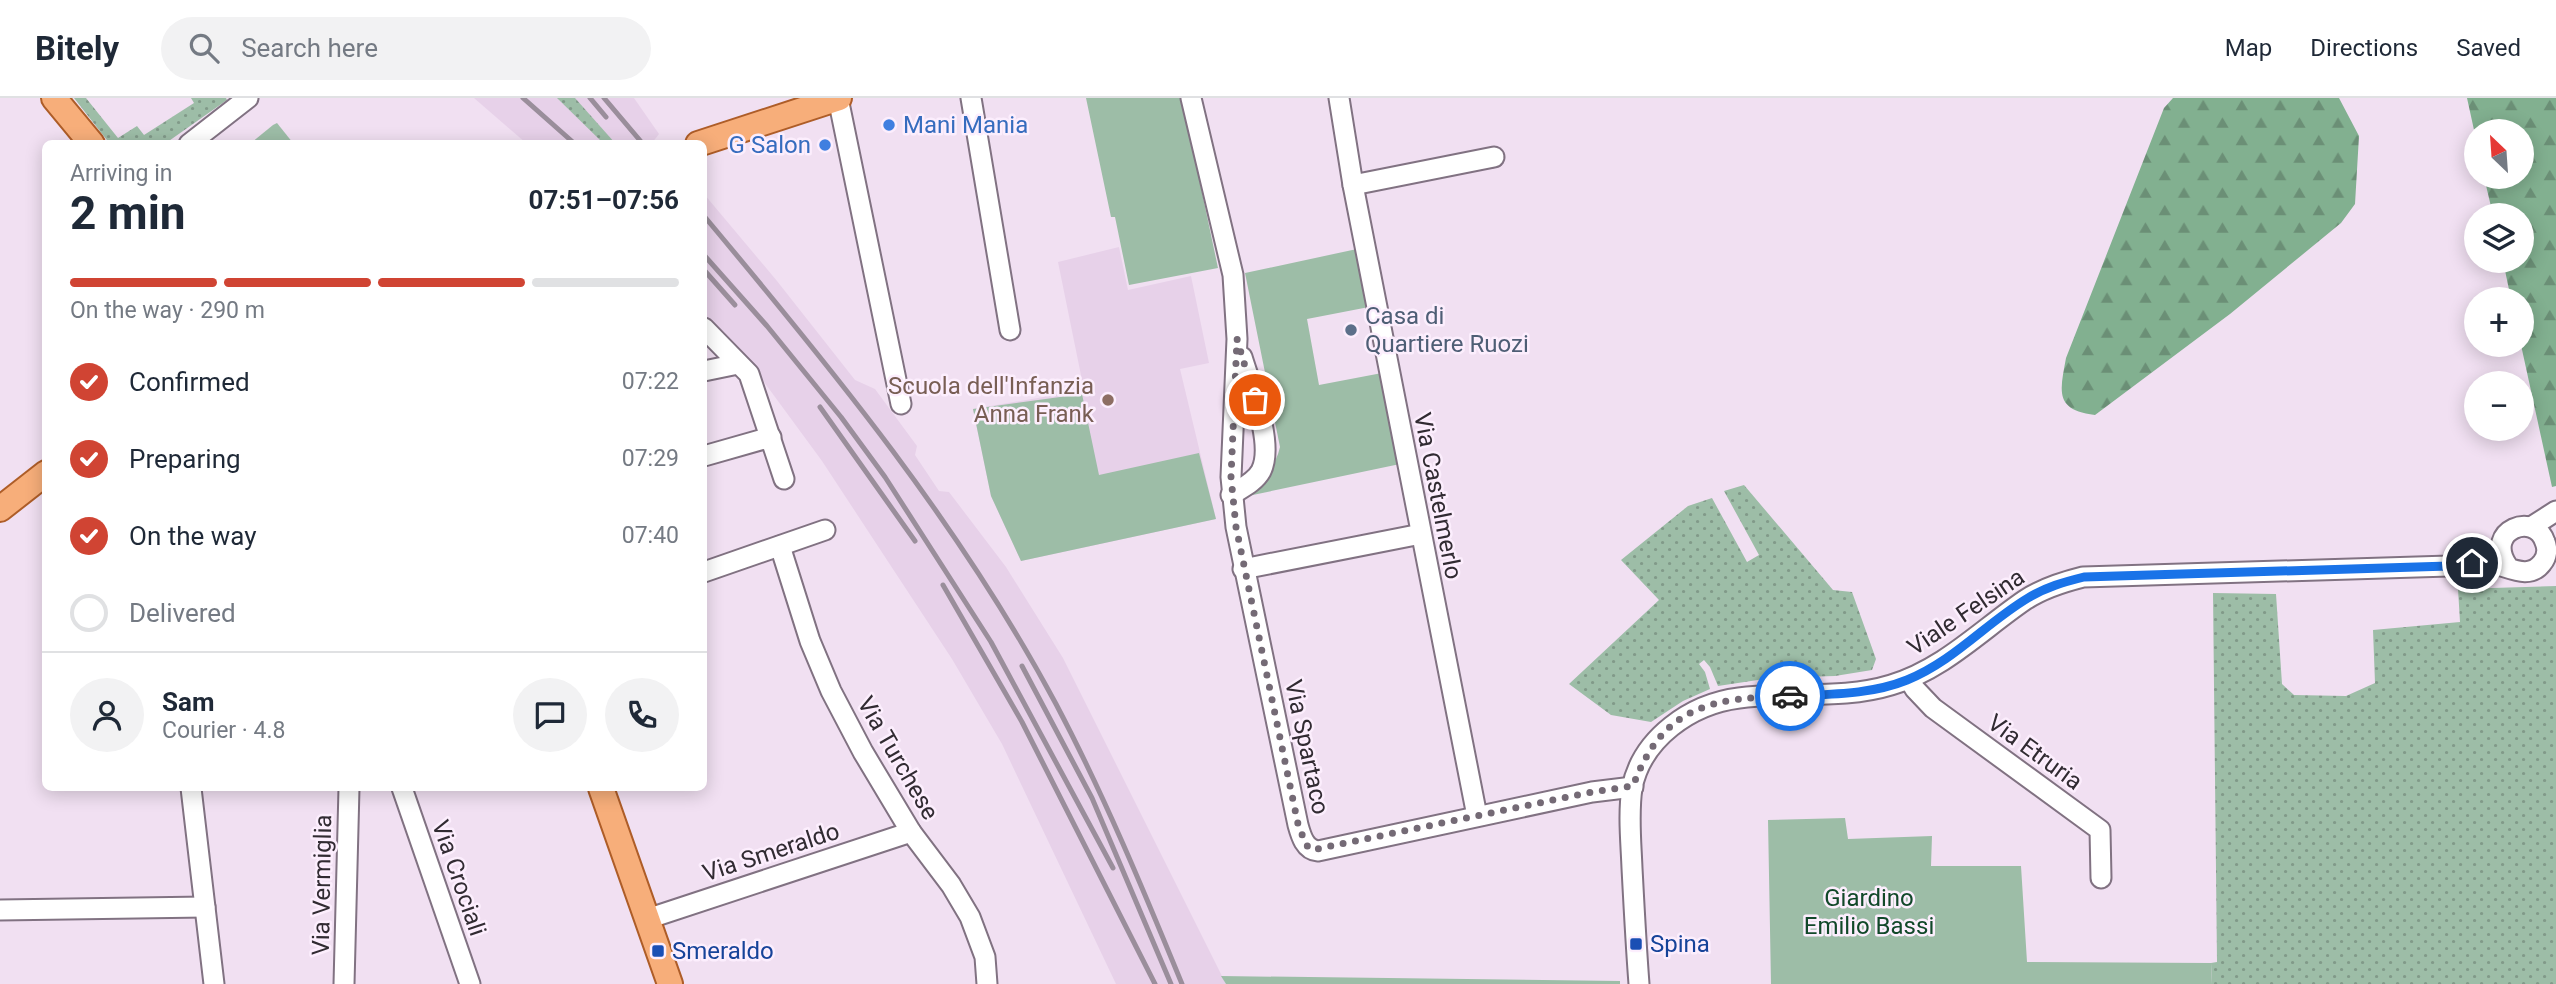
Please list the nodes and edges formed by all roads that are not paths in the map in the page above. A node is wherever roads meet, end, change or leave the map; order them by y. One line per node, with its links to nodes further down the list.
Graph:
1 (54, 98): 7 (main road)
2 (248, 98): 8 (street)
3 (838, 98): 9 (main road); 17 (street)
4 (971, 98): 12 (street)
5 (1191, 98): 14 (street, Via Spartaco)
6 (1339, 98): 11 (street, Via Castelmerlo)
7 (89, 140)
8 (194, 140)
9 (707, 141)
10 (1494, 158): 11 (street)
11 (1353, 185): 27 (street, Via Castelmerlo)
12 (1010, 330)
13 (707, 331): 15 (street)
14 (1237, 339): 22 (street, Via Spartaco); 22 (street, Via Spartaco)
15 (738, 364): 16 (street); 18 (street)
16 (707, 370)
17 (901, 404)
18 (771, 437): 19 (street); 21 (street)
19 (707, 455)
20 (42, 476): 23 (main road)
21 (784, 479)
22 (1231, 495): 31 (street, Via Spartaco)
23 (0, 509)
24 (2554, 513): 26 (street, Viale Felsina)
25 (825, 530): 28 (street)
26 (2537, 532): 29 (street, Viale Felsina); 30 (street)
27 (1421, 534): 31 (street); 39 (street, Via Castelmerlo)
28 (780, 546): 32 (street); 40 (street, Via Turchese)
29 (2504, 558): 30 (street); 33 (street, Viale Felsina)
30 (2549, 566)
31 (1243, 569): 39 (street, Via Spartaco)
32 (707, 571)
33 (1909, 679): 34 (street, Viale Felsina); 41 (street, Via Etruria)
34 (1633, 786): 39 (street, Via Spartaco); 50 (street, Viale Felsina)
35 (191, 791): 42 (street)
36 (349, 791): 46 (street, Via Vermiglia)
37 (403, 791): 47 (street, Via Crociali)
38 (602, 791): 44 (main road)
39 (1477, 816)
40 (911, 832): 44 (street, Via Smeraldo); 49 (street, Via Turchese)
41 (2101, 878)
42 (205, 907): 43 (street); 45 (street)
43 (0, 910)
44 (647, 919): 48 (main road)
45 (214, 984)
46 (344, 984)
47 (470, 984)
48 (670, 984)
49 (987, 984)
50 (1639, 984)

